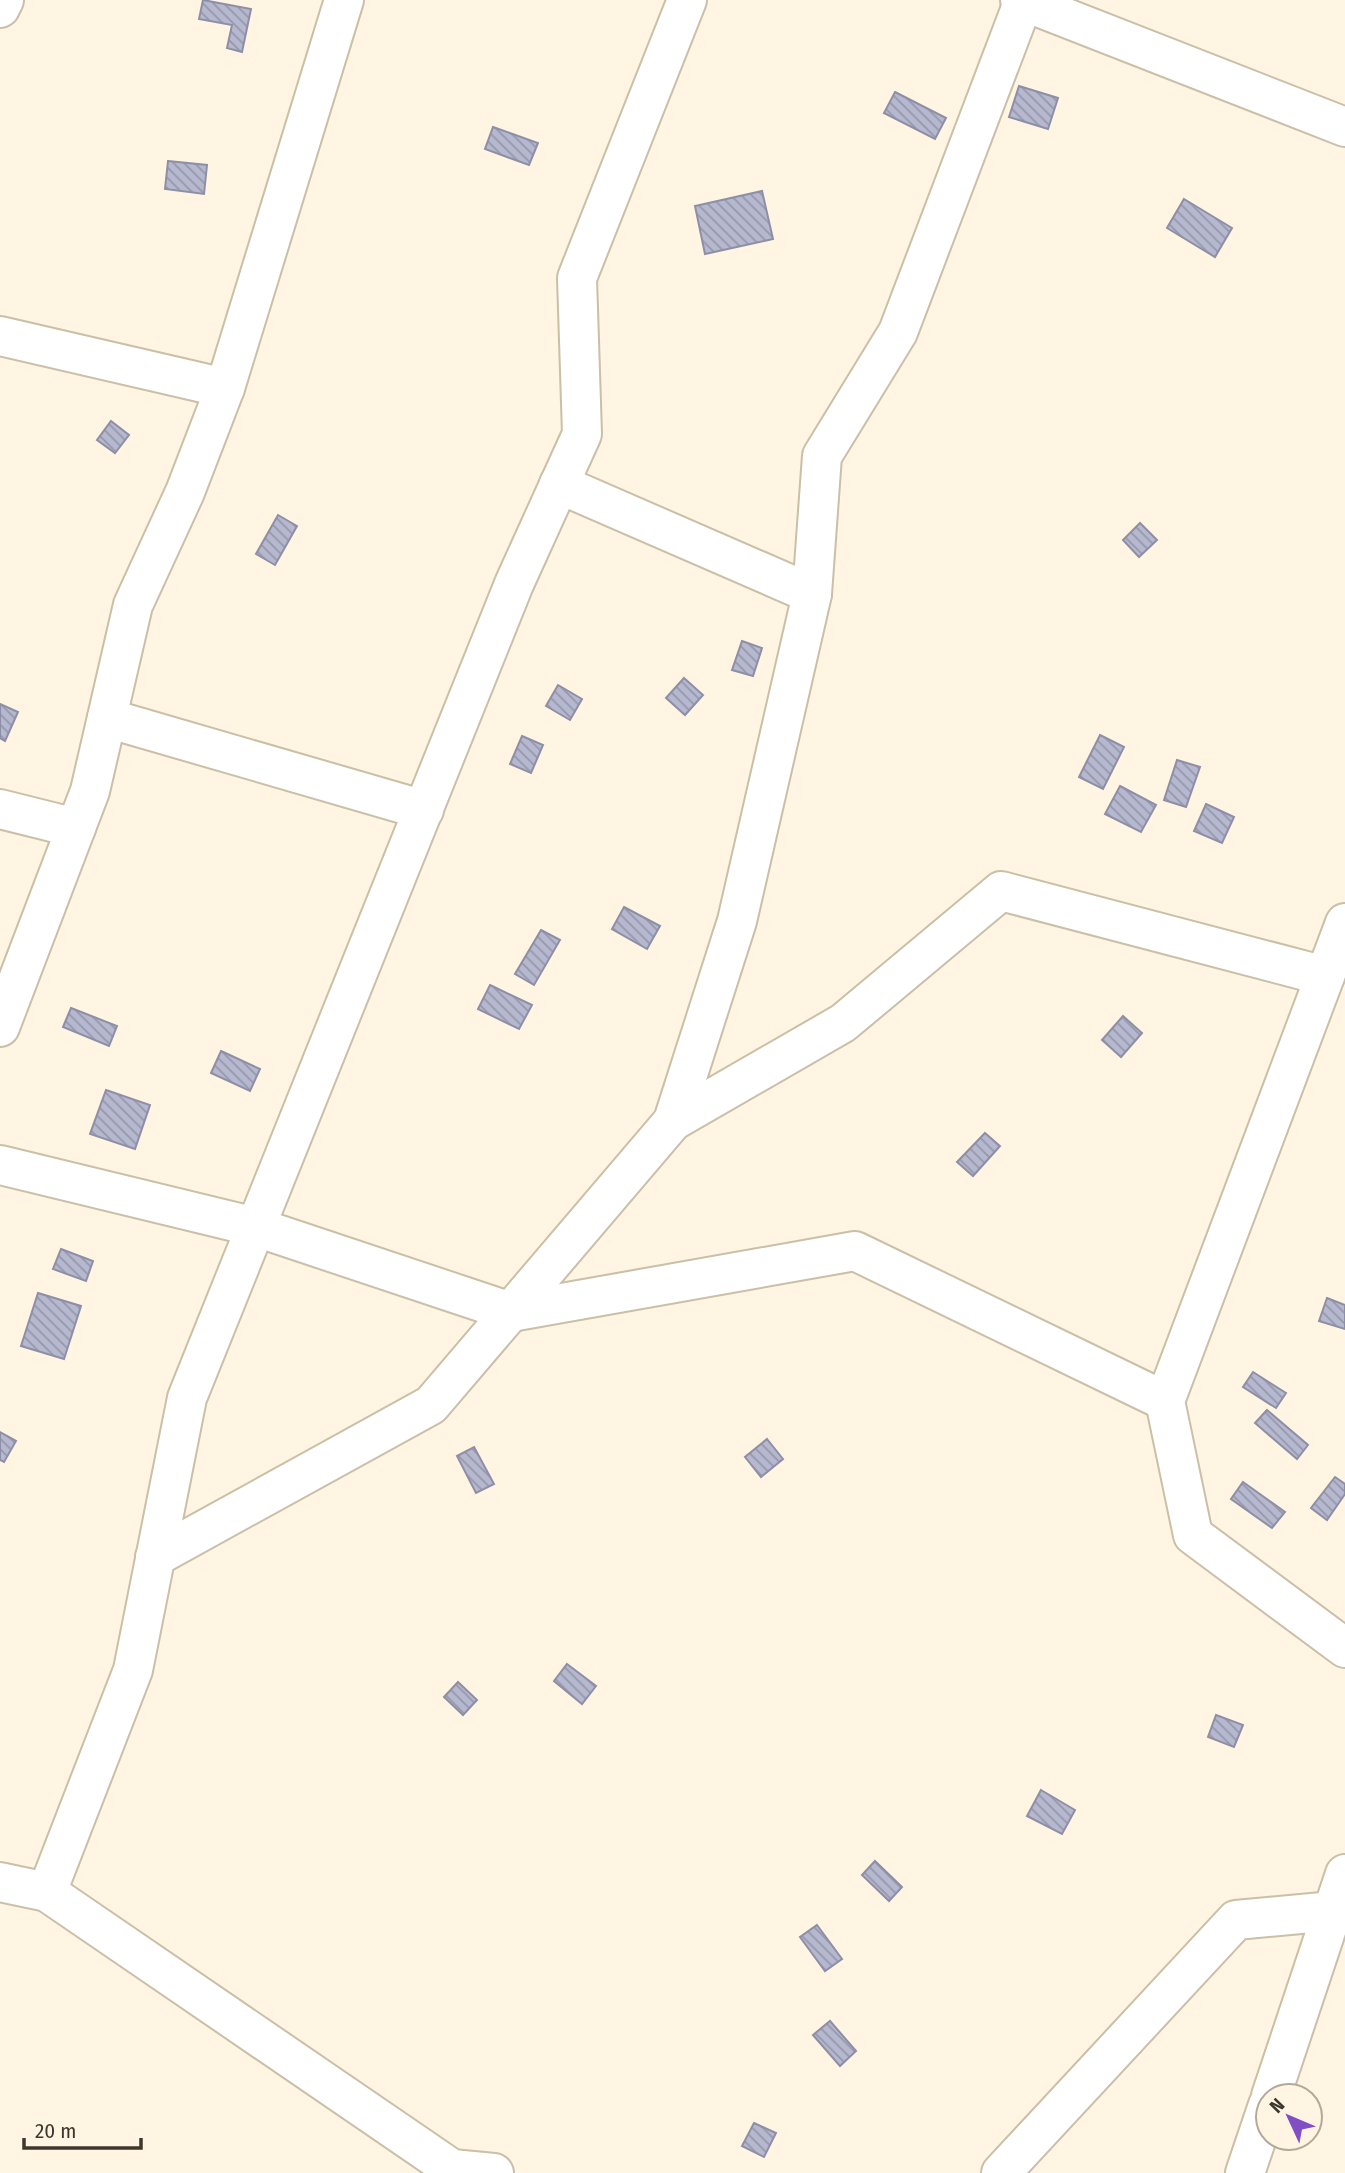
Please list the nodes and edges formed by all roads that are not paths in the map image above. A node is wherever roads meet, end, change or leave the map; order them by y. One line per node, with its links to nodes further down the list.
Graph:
1 (4, 0): 5 (street)
2 (344, 0): 8 (street)
3 (687, 0): 9 (street)
4 (1022, 0): 6 (street); 10 (street)
5 (0, 8)
6 (1345, 127)
7 (0, 336): 8 (street)
8 (225, 388): 11 (street)
9 (559, 484): 10 (street); 13 (street)
10 (812, 594): 18 (street)
11 (107, 718): 13 (street); 14 (street)
12 (0, 809): 14 (street)
13 (425, 810): 20 (street)
14 (76, 828): 17 (street)
15 (1345, 923): 16 (street)
16 (1325, 976): 18 (street); 22 (street)
17 (0, 1027)
18 (673, 1121): 21 (street)
19 (0, 1165): 20 (street)
20 (256, 1227): 21 (street); 23 (street)
21 (511, 1312): 22 (street); 23 (street)
22 (1166, 1401): 24 (street)
23 (155, 1557): 27 (street)
24 (1345, 1648)
25 (1345, 1874): 28 (street)
26 (0, 1882): 27 (street)
27 (47, 1892): 31 (street)
28 (1339, 1913): 29 (street); 32 (street)
29 (1276, 2082)
30 (1254, 2146): 33 (street)
31 (494, 2173)
32 (1001, 2173)
33 (1245, 2173)

